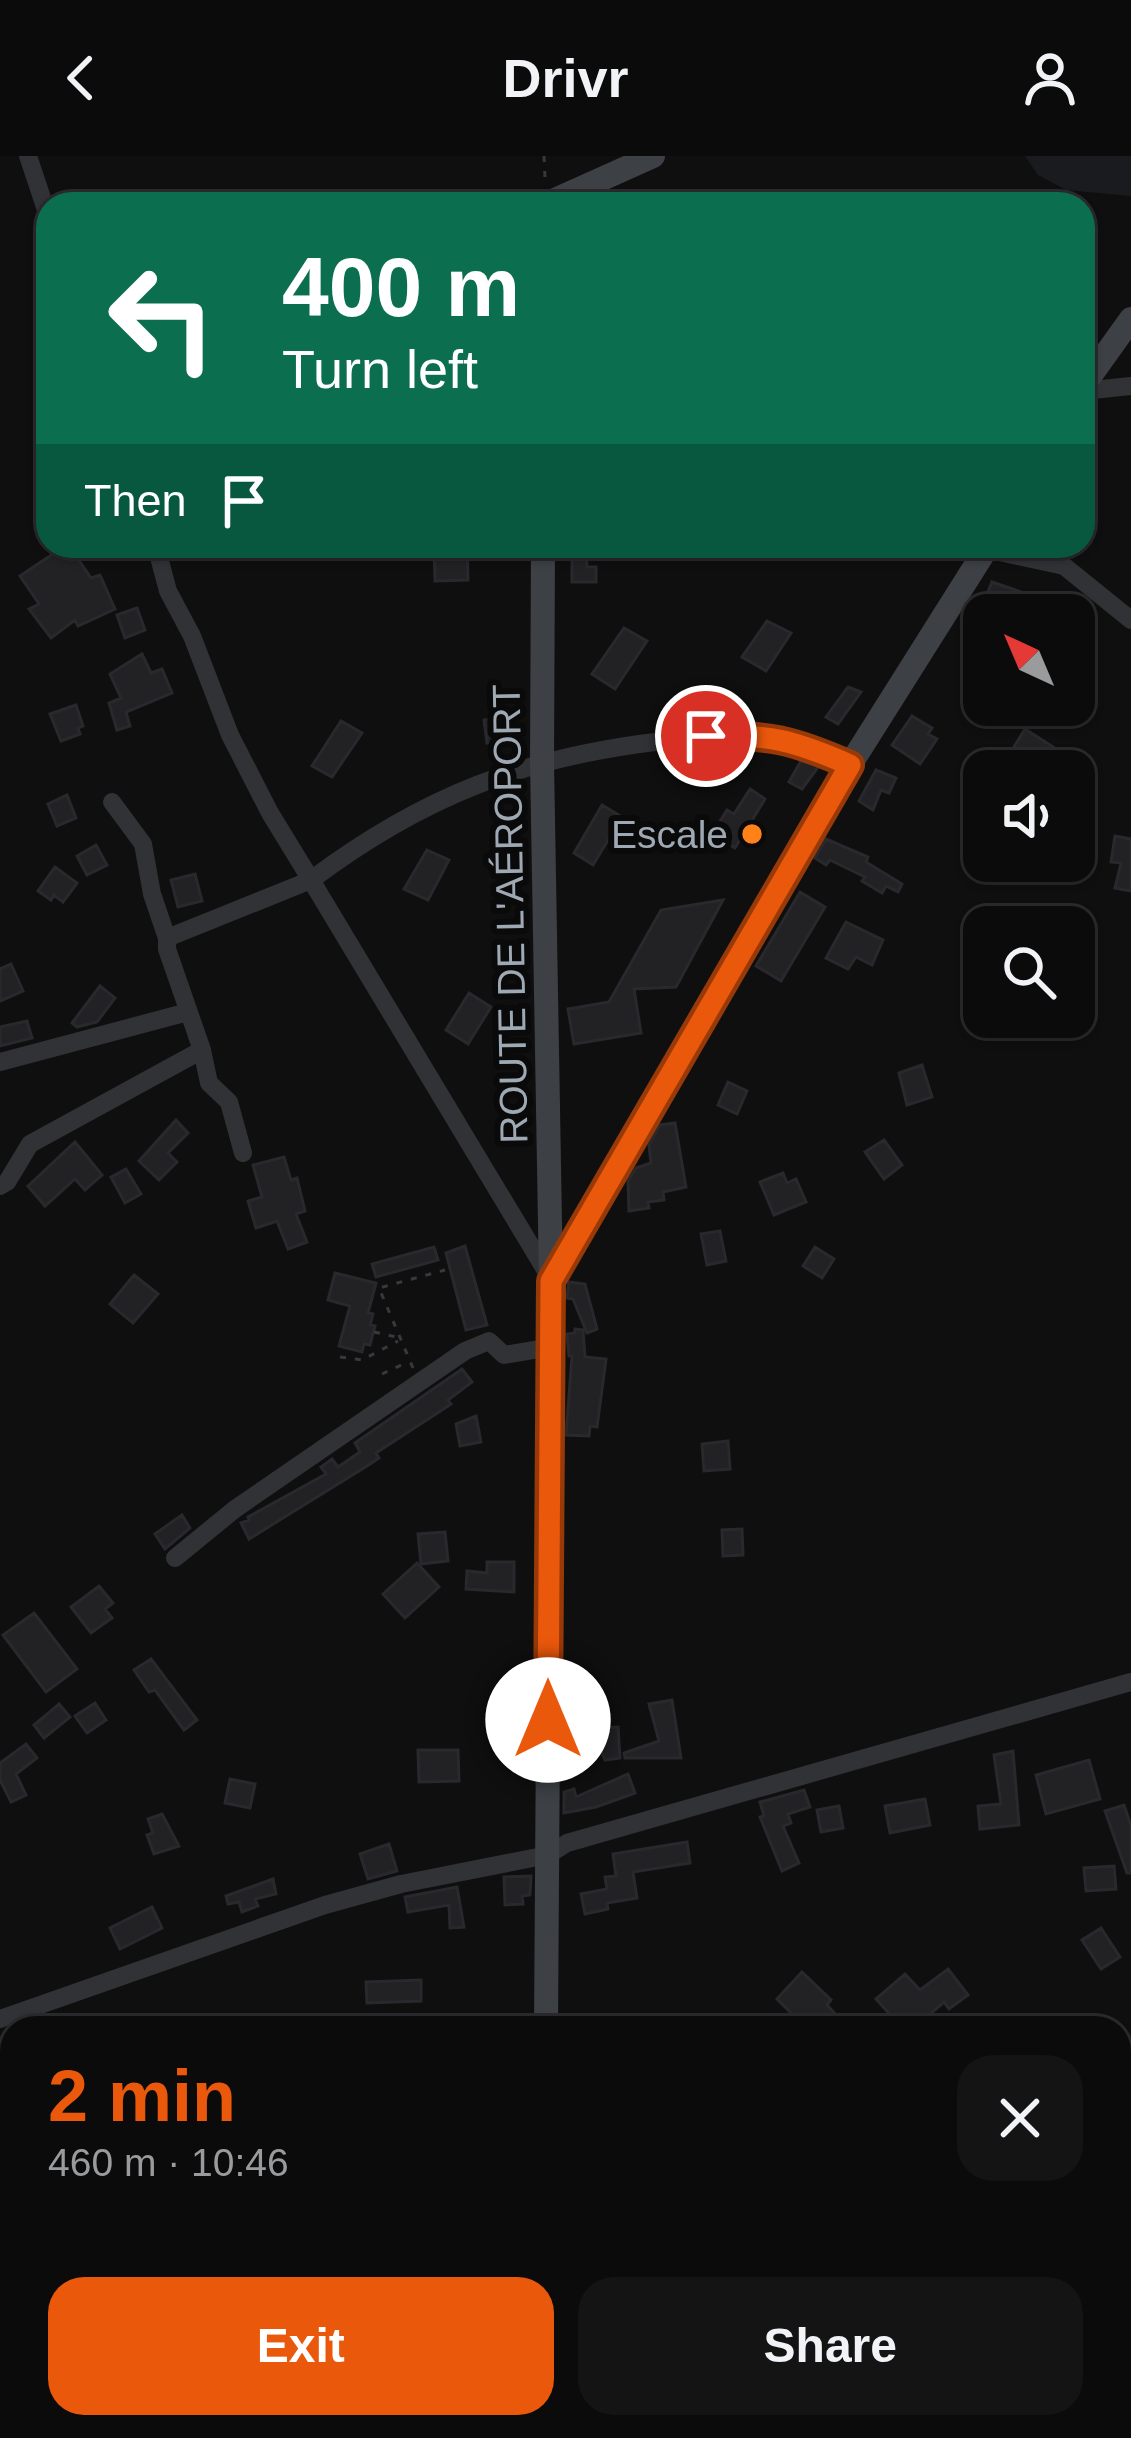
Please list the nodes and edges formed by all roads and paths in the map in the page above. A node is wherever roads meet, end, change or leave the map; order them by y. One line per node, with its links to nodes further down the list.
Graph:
1 (28, 156): 4 (street)
2 (544, 156): 5 (path)
3 (653, 156): 6 (main road)
4 (40, 192)
5 (546, 192)
6 (571, 192)
7 (1131, 320): 8 (main road)
8 (1095, 372)
9 (1131, 386): 10 (street)
10 (1095, 388)
11 (159, 558): 19 (street)
12 (543, 558): 16 (main road, ROUTE DE L'AÉROPORT)
13 (981, 558): 17 (main road)
14 (1030, 558): 15 (street)
15 (1131, 620)
16 (542, 762): 17 (street); 19 (street); 28 (main road, ROUTE DE L'AÉROPORT)
17 (850, 765): 28 (main road)
18 (112, 802): 20 (street)
19 (311, 880): 20 (street); 28 (street)
20 (167, 938): 21 (street)
21 (188, 1012): 22 (street); 23 (street)
22 (202, 1050): 24 (street); 25 (street)
23 (0, 1062)
24 (243, 1153)
25 (0, 1186)
26 (445, 1270): 29 (path)
27 (389, 1274): 29 (path)
28 (551, 1281): 34 (main road, ROUTE DE L'AÉROPORT)
29 (393, 1284): 30 (path)
30 (380, 1297): 31 (path); 33 (path)
31 (373, 1298)
32 (374, 1332): 33 (path)
33 (399, 1339): 35 (path); 36 (path)
34 (551, 1348): 38 (street); 41 (main road, ROUTE DE L'AÉROPORT)
35 (340, 1357)
36 (410, 1361): 37 (path); 38 (path)
37 (382, 1374)
38 (419, 1381): 39 (street)
39 (175, 1558)
40 (1131, 1682): 41 (street)
41 (548, 1855): 42 (street); 43 (main road, ROUTE DE L'AÉROPORT)
42 (9, 2016)
43 (546, 2016)

